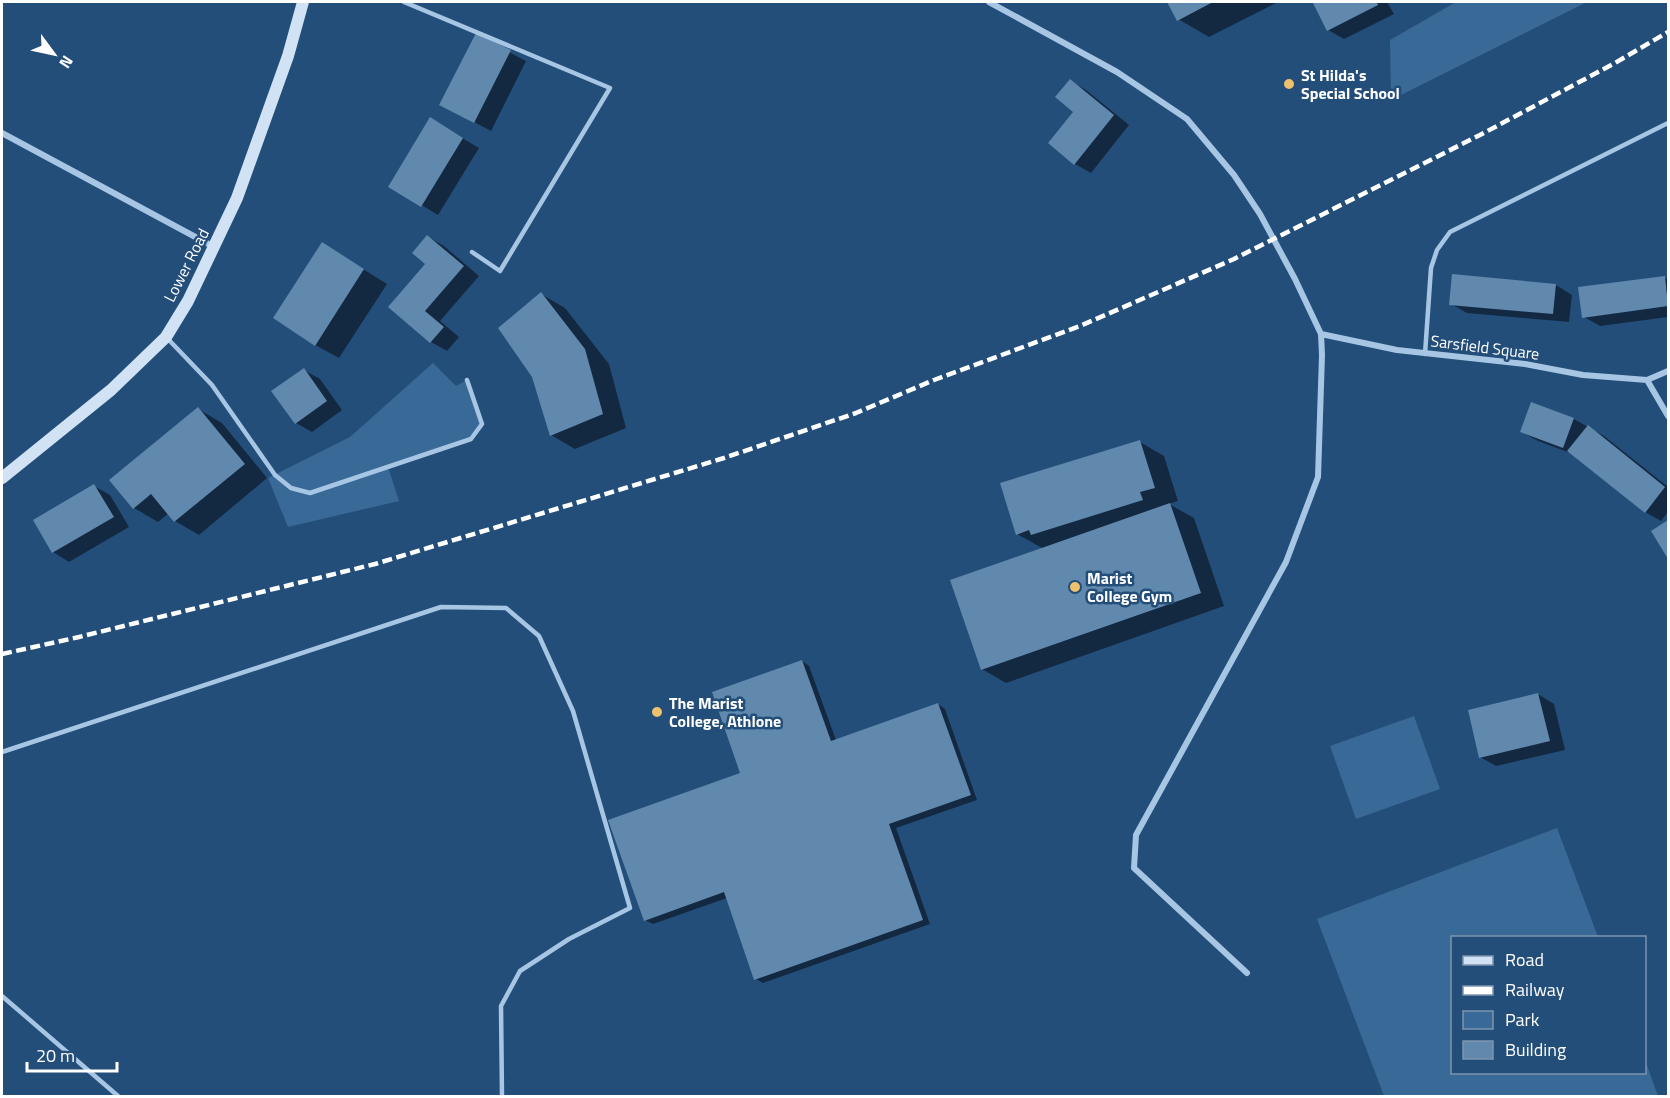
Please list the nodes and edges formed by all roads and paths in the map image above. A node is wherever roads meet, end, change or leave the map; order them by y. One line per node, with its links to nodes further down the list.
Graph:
1 (303, 2): 6 (street, Lower Road)
2 (404, 2): 7 (lane)
3 (989, 2): 8 (street)
4 (1668, 123): 10 (lane)
5 (2, 133): 6 (street)
6 (214, 247): 9 (street, Lower Road)
7 (472, 252)
8 (1321, 334): 10 (street, Sarsfield Square); 17 (street)
9 (166, 337): 12 (lane); 15 (street, Lower Road)
10 (1425, 354): 13 (street, Sarsfield Square)
11 (1668, 371): 13 (street, Sarsfield Square)
12 (467, 380)
13 (1647, 380): 14 (street)
14 (1668, 416)
15 (2, 478)
16 (2, 752): 20 (lane)
17 (1247, 973)
18 (2, 996): 19 (lane)
19 (118, 1096)
20 (502, 1096)

